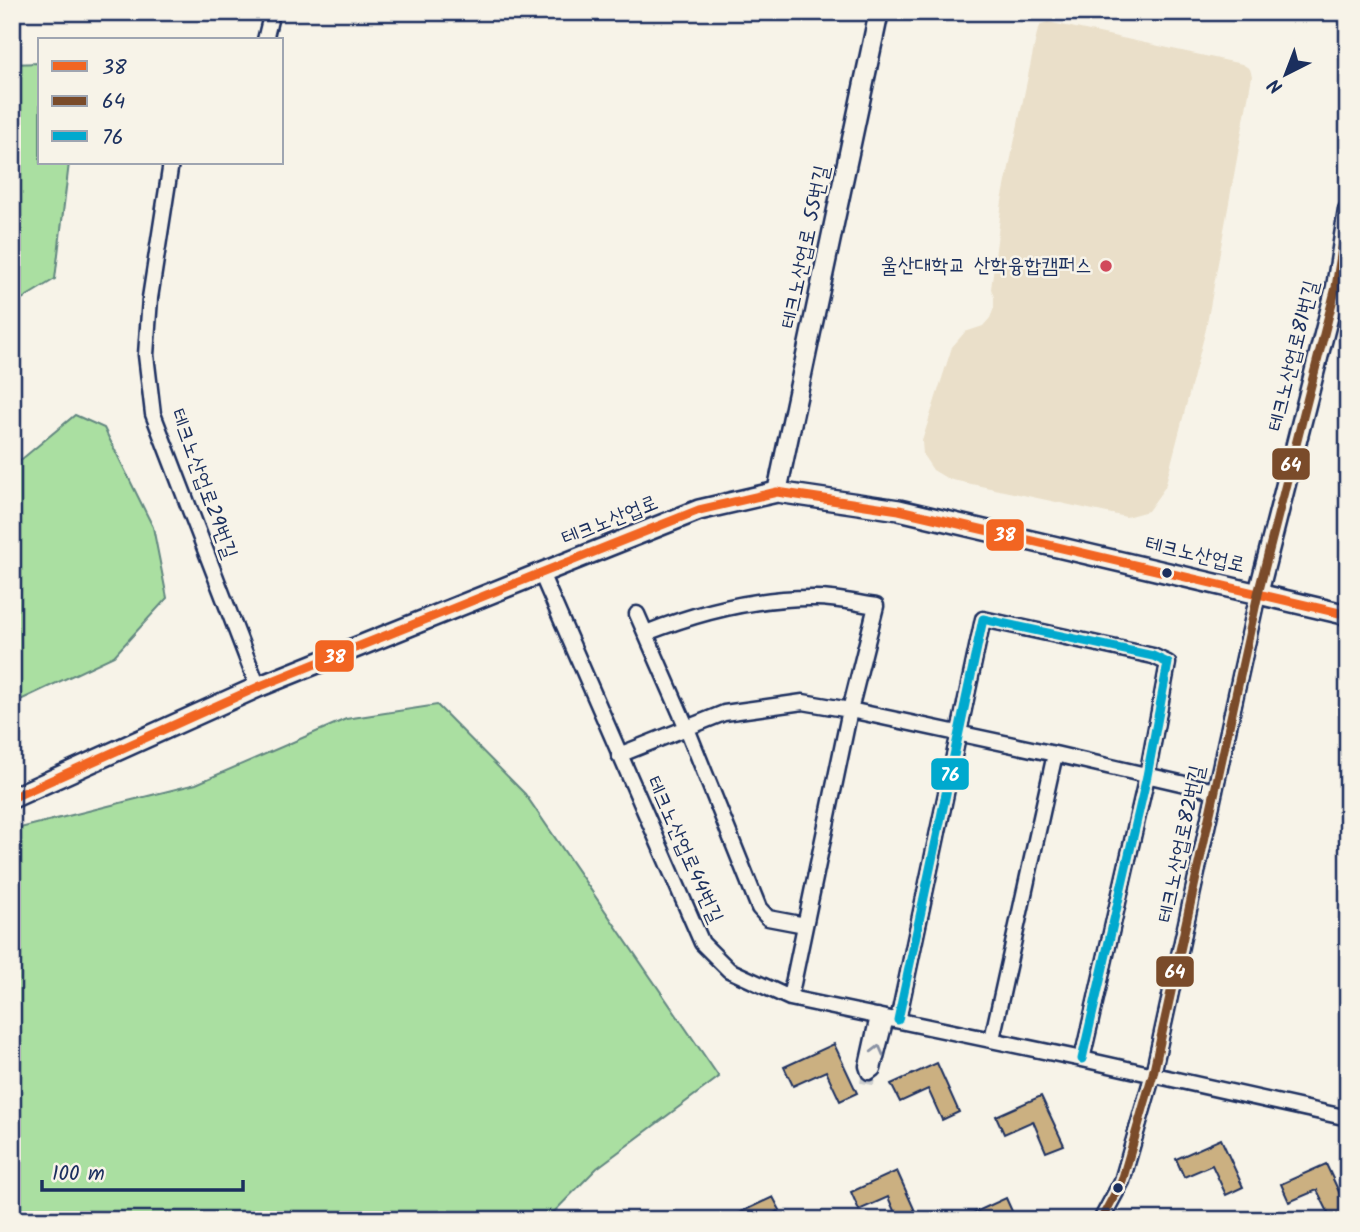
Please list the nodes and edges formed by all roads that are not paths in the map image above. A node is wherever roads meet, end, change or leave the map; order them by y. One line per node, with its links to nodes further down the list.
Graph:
1 (272, 12): 3 (street)
2 (879, 12): 6 (street, 테크노산업로 55번길)
3 (266, 38)
4 (171, 164): 12 (street, 테크노산업로29번길)
5 (1348, 210): 8 (street, 테크노산업로81번길)
6 (777, 492): 7 (main road, 테크노산업로); 8 (main road, 테크노산업로)
7 (541, 573): 12 (main road, 테크노산업로); 17 (street, 테크노산업로44번길)
8 (1258, 594): 10 (main road, 테크노산업로); 19 (street, 테크노산업로82번길)
9 (638, 614): 11 (street)
10 (1348, 615)
11 (646, 633): 13 (street); 14 (street)
12 (258, 687): 20 (main road, 테크노산업로)
13 (850, 710): 14 (street); 15 (street); 21 (street)
14 (687, 726): 17 (street); 21 (street)
15 (960, 735): 16 (street); 18 (street); 23 (street)
16 (1055, 754): 18 (street); 24 (street)
17 (619, 755): 22 (street, 테크노산업로44번길)
18 (1147, 776): 19 (street); 25 (street)
19 (1215, 791): 26 (street, 테크노산업로82번길)
20 (12, 798)
21 (805, 925): 22 (street)
22 (790, 998): 23 (street, 테크노산업로44번길)
23 (887, 1018): 24 (street, 테크노산업로44번길)
24 (992, 1040): 25 (street, 테크노산업로44번길)
25 (1082, 1059): 26 (street, 테크노산업로44번길)
26 (1153, 1074): 27 (street, 테크노산업로44번길); 28 (street, 테크노산업로82번길)
27 (1348, 1118)
28 (1101, 1220)

